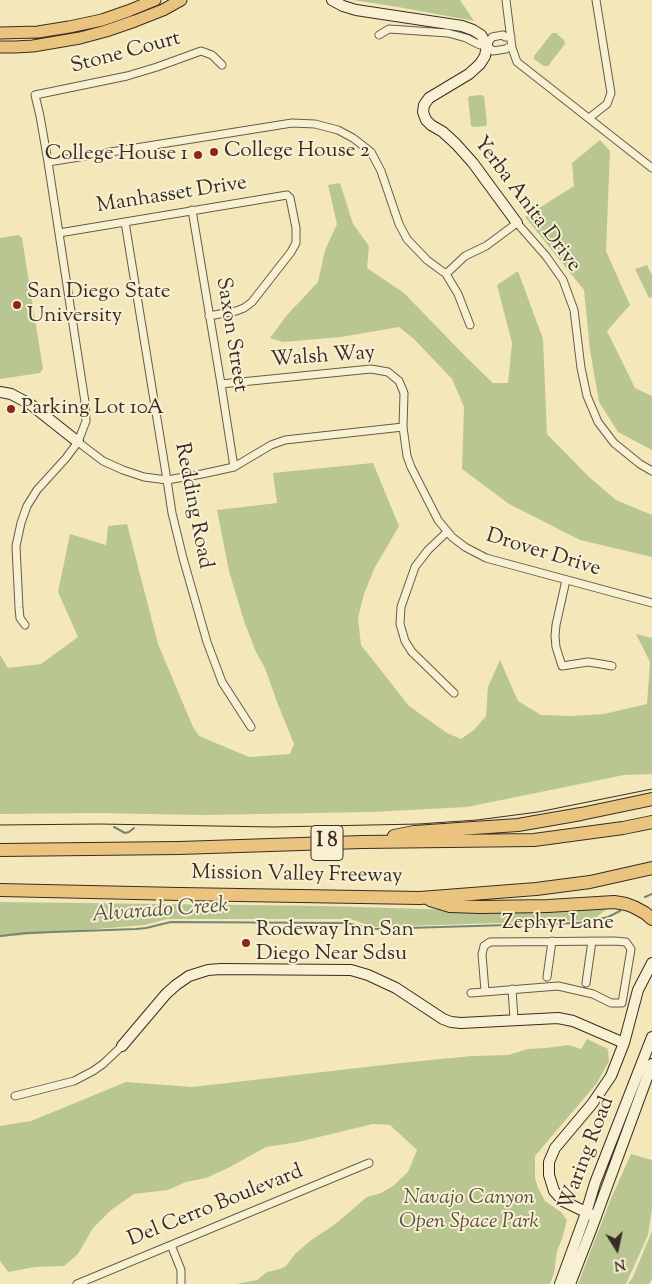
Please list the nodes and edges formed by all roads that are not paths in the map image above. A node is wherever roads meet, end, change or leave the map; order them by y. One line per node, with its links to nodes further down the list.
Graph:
1 (155, 0): 6 (main road)
2 (181, 0): 10 (main road)
3 (332, 0): 9 (street)
4 (506, 0): 8 (street)
5 (596, 0): 13 (street)
6 (0, 33)
7 (379, 35): 9 (street)
8 (508, 37): 9 (street); 11 (street)
9 (489, 45): 11 (street); 18 (street, Yerba Anita Drive)
10 (0, 47)
11 (509, 48): 13 (street)
12 (222, 65): 14 (street, Stone Court)
13 (589, 118): 15 (street)
14 (48, 162): 19 (street); 20 (street)
15 (652, 168)
16 (192, 210): 17 (street, Manhasset Drive); 21 (street, Saxon Street); 21 (street, Manhasset Drive)
17 (125, 222): 19 (street, Manhasset Drive); 30 (street, Redding Road)
18 (517, 223): 20 (street); 29 (street, Yerba Anita Drive)
19 (59, 233): 27 (street)
20 (446, 274): 22 (street)
21 (209, 316): 24 (street, Saxon Street)
22 (470, 325)
23 (395, 377): 24 (street, Walsh Way); 26 (street, Drover Drive)
24 (221, 384): 28 (street, Saxon Street)
25 (0, 392): 27 (street)
26 (403, 427): 28 (street); 31 (street, Drover Drive)
27 (78, 442): 30 (street); 34 (street)
28 (234, 466): 30 (street)
29 (652, 471)
30 (166, 480): 37 (street, Redding Road)
31 (447, 532): 32 (street, Drover Drive); 36 (street)
32 (566, 580): 33 (street, Drover Drive); 35 (street)
33 (652, 603)
34 (25, 625)
35 (612, 666)
36 (454, 693)
37 (250, 727)
38 (652, 798): 40 (highway)
39 (652, 822): 40 (highway, Mission Valley Freeway / I 8)
40 (362, 842): 41 (highway, Mission Valley Freeway / I 8)
41 (0, 850)
42 (652, 868): 44 (highway, Mission Valley Freeway)
43 (0, 890): 44 (highway, Mission Valley Freeway)
44 (420, 898): 45 (highway)
45 (652, 919)
46 (552, 941): 47 (street, Zephyr Lane); 49 (street); 52 (street, Zephyr Lane)
47 (592, 941): 50 (street); 51 (street, Zephyr Lane)
48 (652, 963): 56 (street)
49 (547, 977)
50 (586, 983)
51 (512, 989): 52 (street); 54 (street)
52 (485, 991): 53 (street)
53 (471, 993)
54 (514, 1019): 56 (street); 57 (street)
55 (652, 1037): 61 (street, Waring Road)
56 (624, 1043): 61 (street)
57 (122, 1046): 59 (street)
58 (652, 1064): 62 (street, Waring Road)
59 (15, 1096)
60 (369, 1163): 63 (street, Del Cerro Boulevard)
61 (586, 1212): 62 (street); 66 (street, Waring Road)
62 (596, 1217): 67 (street, Waring Road)
63 (171, 1245): 64 (street, Del Cerro Boulevard); 65 (street)
64 (76, 1284)
65 (181, 1284)
66 (560, 1284)
67 (570, 1284)

